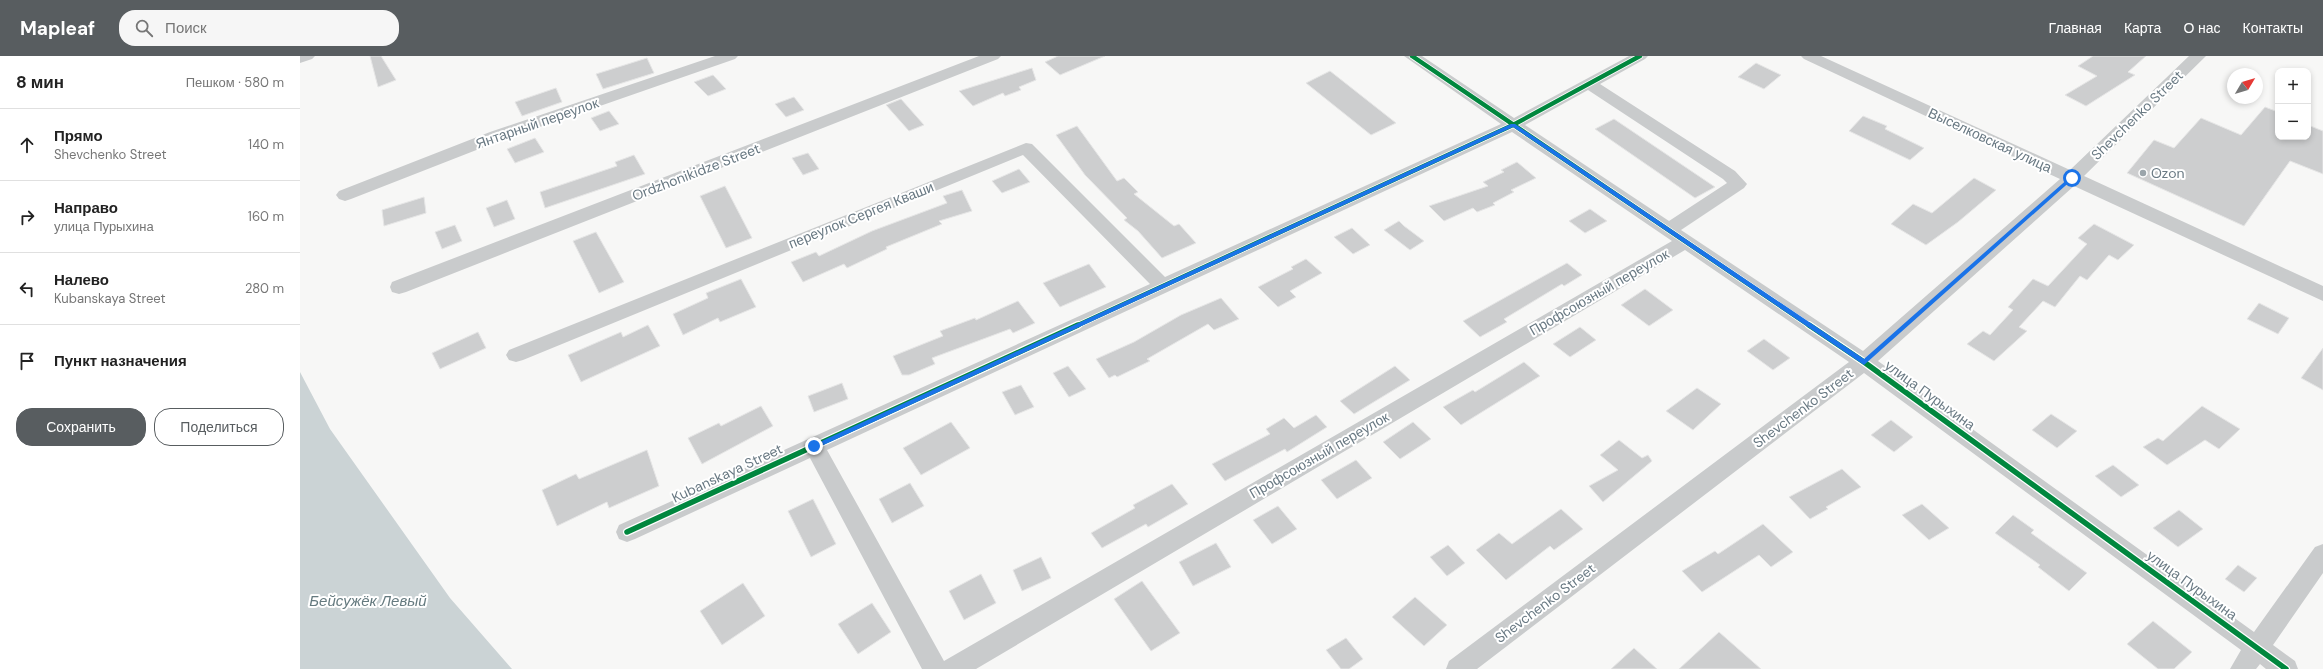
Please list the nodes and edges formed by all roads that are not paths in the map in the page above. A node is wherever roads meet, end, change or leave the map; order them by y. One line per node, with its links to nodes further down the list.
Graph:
1 (307, 56): 8 (street)
2 (730, 56): 12 (street, Янтарный переулок)
3 (993, 56): 16 (street, Ordzhonikidze Street)
4 (1412, 56): 10 (street, улица Пурыхина)
5 (1640, 56): 9 (street, Kubanskaya Street)
6 (1809, 56): 11 (street, Выселковская улица)
7 (2198, 56): 11 (street, Shevchenko Street)
8 (300, 58)
9 (1589, 84): 10 (street, Kubanskaya Street); 13 (street)
10 (1513, 125): 13 (street, улица Пурыхина); 15 (street, Kubanskaya Street)
11 (2072, 178): 17 (street, Выселковская улица); 19 (street, Shevchenko Street)
12 (345, 195)
13 (1668, 230): 14 (street, улица Пурыхина)
14 (1685, 242): 19 (street, улица Пурыхина); 25 (street, Профсоюзный переулок)
15 (1163, 286): 18 (street, переулок Сергея Кваши); 20 (street, Kubanskaya Street)
16 (399, 287)
17 (2323, 294)
18 (516, 355)
19 (1864, 362): 23 (street, улица Пурыхина); 26 (street, Shevchenko Street)
20 (814, 446): 21 (street, Kubanskaya Street); 24 (street)
21 (628, 532)
22 (2323, 554): 23 (street)
23 (2258, 648): 27 (street); 28 (street, улица Пурыхина)
24 (935, 669)
25 (953, 669)
26 (1458, 669)
27 (2242, 669)
28 (2286, 669)

